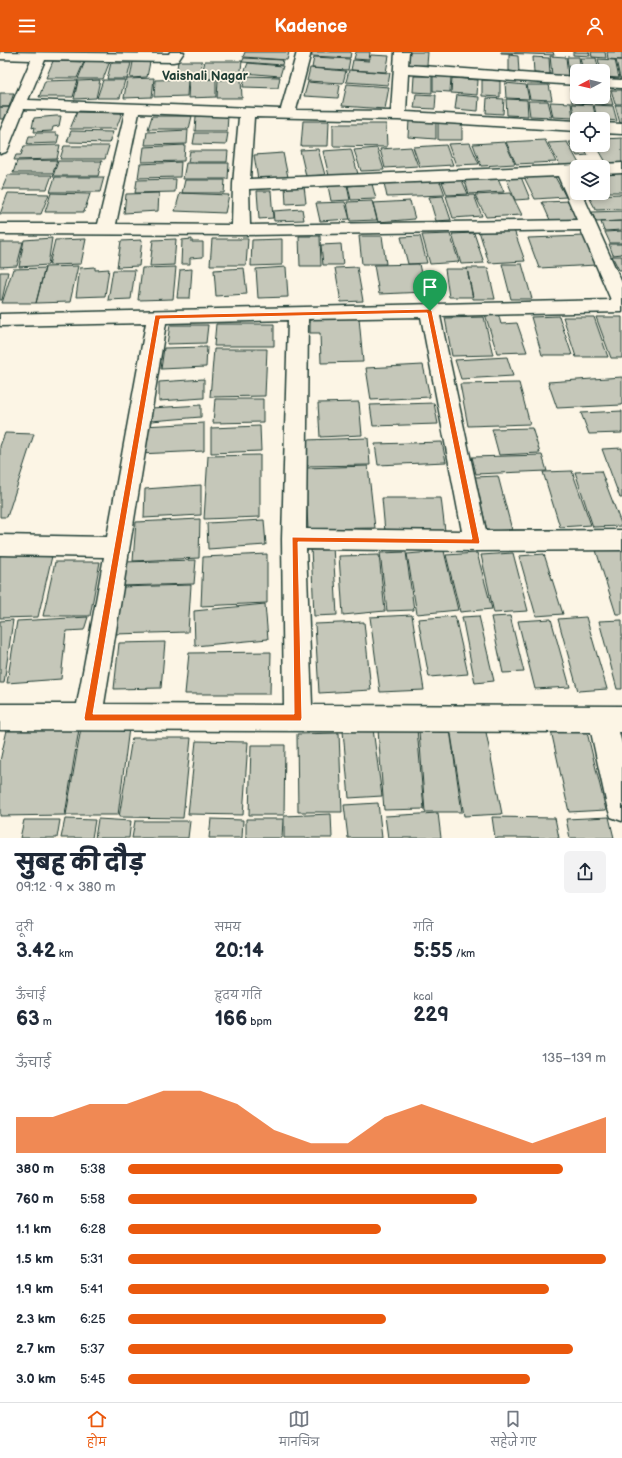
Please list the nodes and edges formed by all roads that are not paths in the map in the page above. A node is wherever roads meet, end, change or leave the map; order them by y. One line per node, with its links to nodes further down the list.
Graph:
1 (177, 52): 4 (street)
2 (304, 52): 13 (street)
3 (402, 52): 6 (street)
4 (40, 54): 5 (street); 10 (street)
5 (0, 55)
6 (401, 69): 7 (street); 14 (street)
7 (570, 81)
8 (610, 83): 9 (street)
9 (622, 84)
10 (19, 104): 11 (street); 18 (street)
11 (133, 108): 12 (street); 26 (street)
12 (247, 113): 13 (street); 22 (street)
13 (287, 114): 14 (street)
14 (398, 116): 15 (street)
15 (570, 126)
16 (610, 128): 17 (street)
17 (622, 129)
18 (0, 149)
19 (622, 168): 20 (street)
20 (610, 169)
21 (570, 171): 22 (street)
22 (241, 184): 27 (street)
23 (580, 200): 24 (street)
24 (588, 225): 27 (street); 28 (street)
25 (0, 229): 26 (street)
26 (106, 229): 27 (street)
27 (241, 230)
28 (622, 305): 29 (street)
29 (430, 311): 30 (street); 35 (street)
30 (298, 314): 31 (street); 33 (street)
31 (157, 317): 32 (street); 37 (street)
32 (0, 320)
33 (294, 539): 35 (street); 40 (street)
34 (622, 540): 35 (street)
35 (476, 542)
36 (0, 545): 37 (street)
37 (118, 547): 39 (street)
38 (0, 717): 39 (street)
39 (88, 718): 40 (street)
40 (298, 718): 41 (street)
41 (612, 719): 42 (street)
42 (622, 806)

